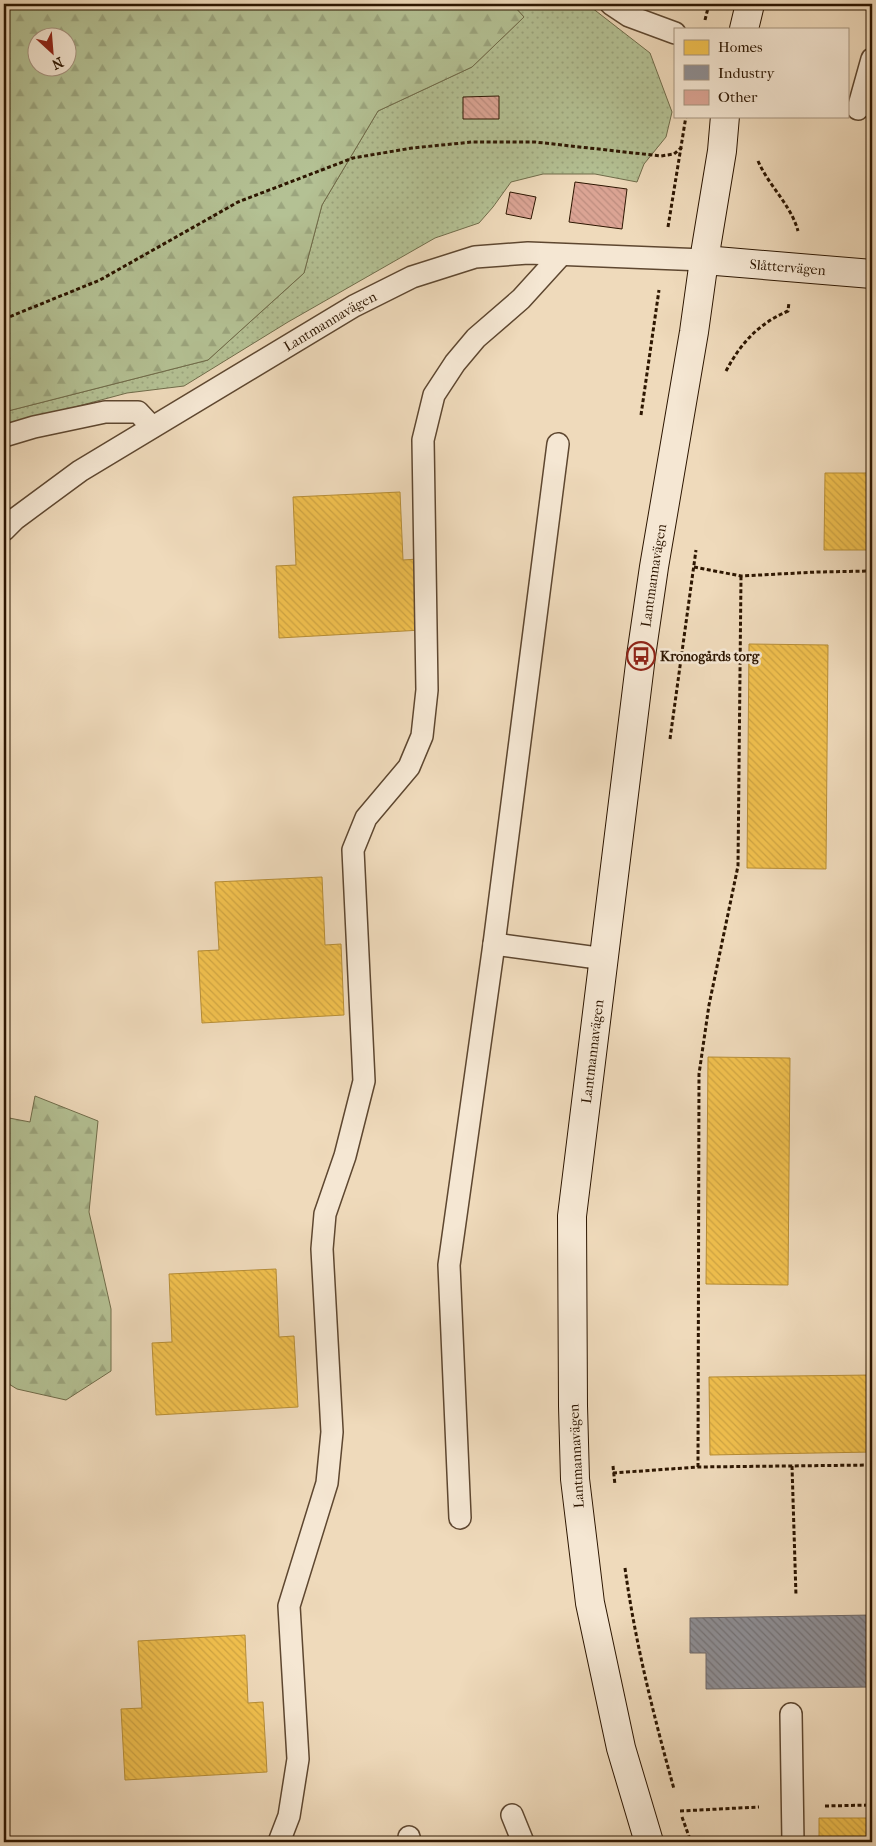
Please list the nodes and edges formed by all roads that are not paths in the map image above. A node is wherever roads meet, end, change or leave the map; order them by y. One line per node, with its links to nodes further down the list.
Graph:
1 (611, 4): 4 (lane)
2 (750, 4): 3 (street)
3 (744, 28)
4 (674, 33)
5 (872, 59): 6 (lane)
6 (858, 109)
7 (725, 118): 9 (street, Lantmannavägen)
8 (561, 255): 9 (lane, Lantmannavägen); 11 (lane, Lantmannavägen); 20 (lane)
9 (704, 260): 10 (street, Slåttervägen); 16 (street, Lantmannavägen)
10 (872, 274)
11 (152, 427): 12 (lane); 14 (lane, Lantmannavägen)
12 (4, 436)
13 (558, 444): 15 (lane)
14 (4, 530)
15 (494, 944): 16 (lane); 17 (lane)
16 (605, 959): 22 (street, Lantmannavägen)
17 (460, 1518)
18 (791, 1714): 23 (lane)
19 (512, 1815): 21 (lane)
20 (279, 1842)
21 (523, 1842)
22 (648, 1842)
23 (793, 1842)

